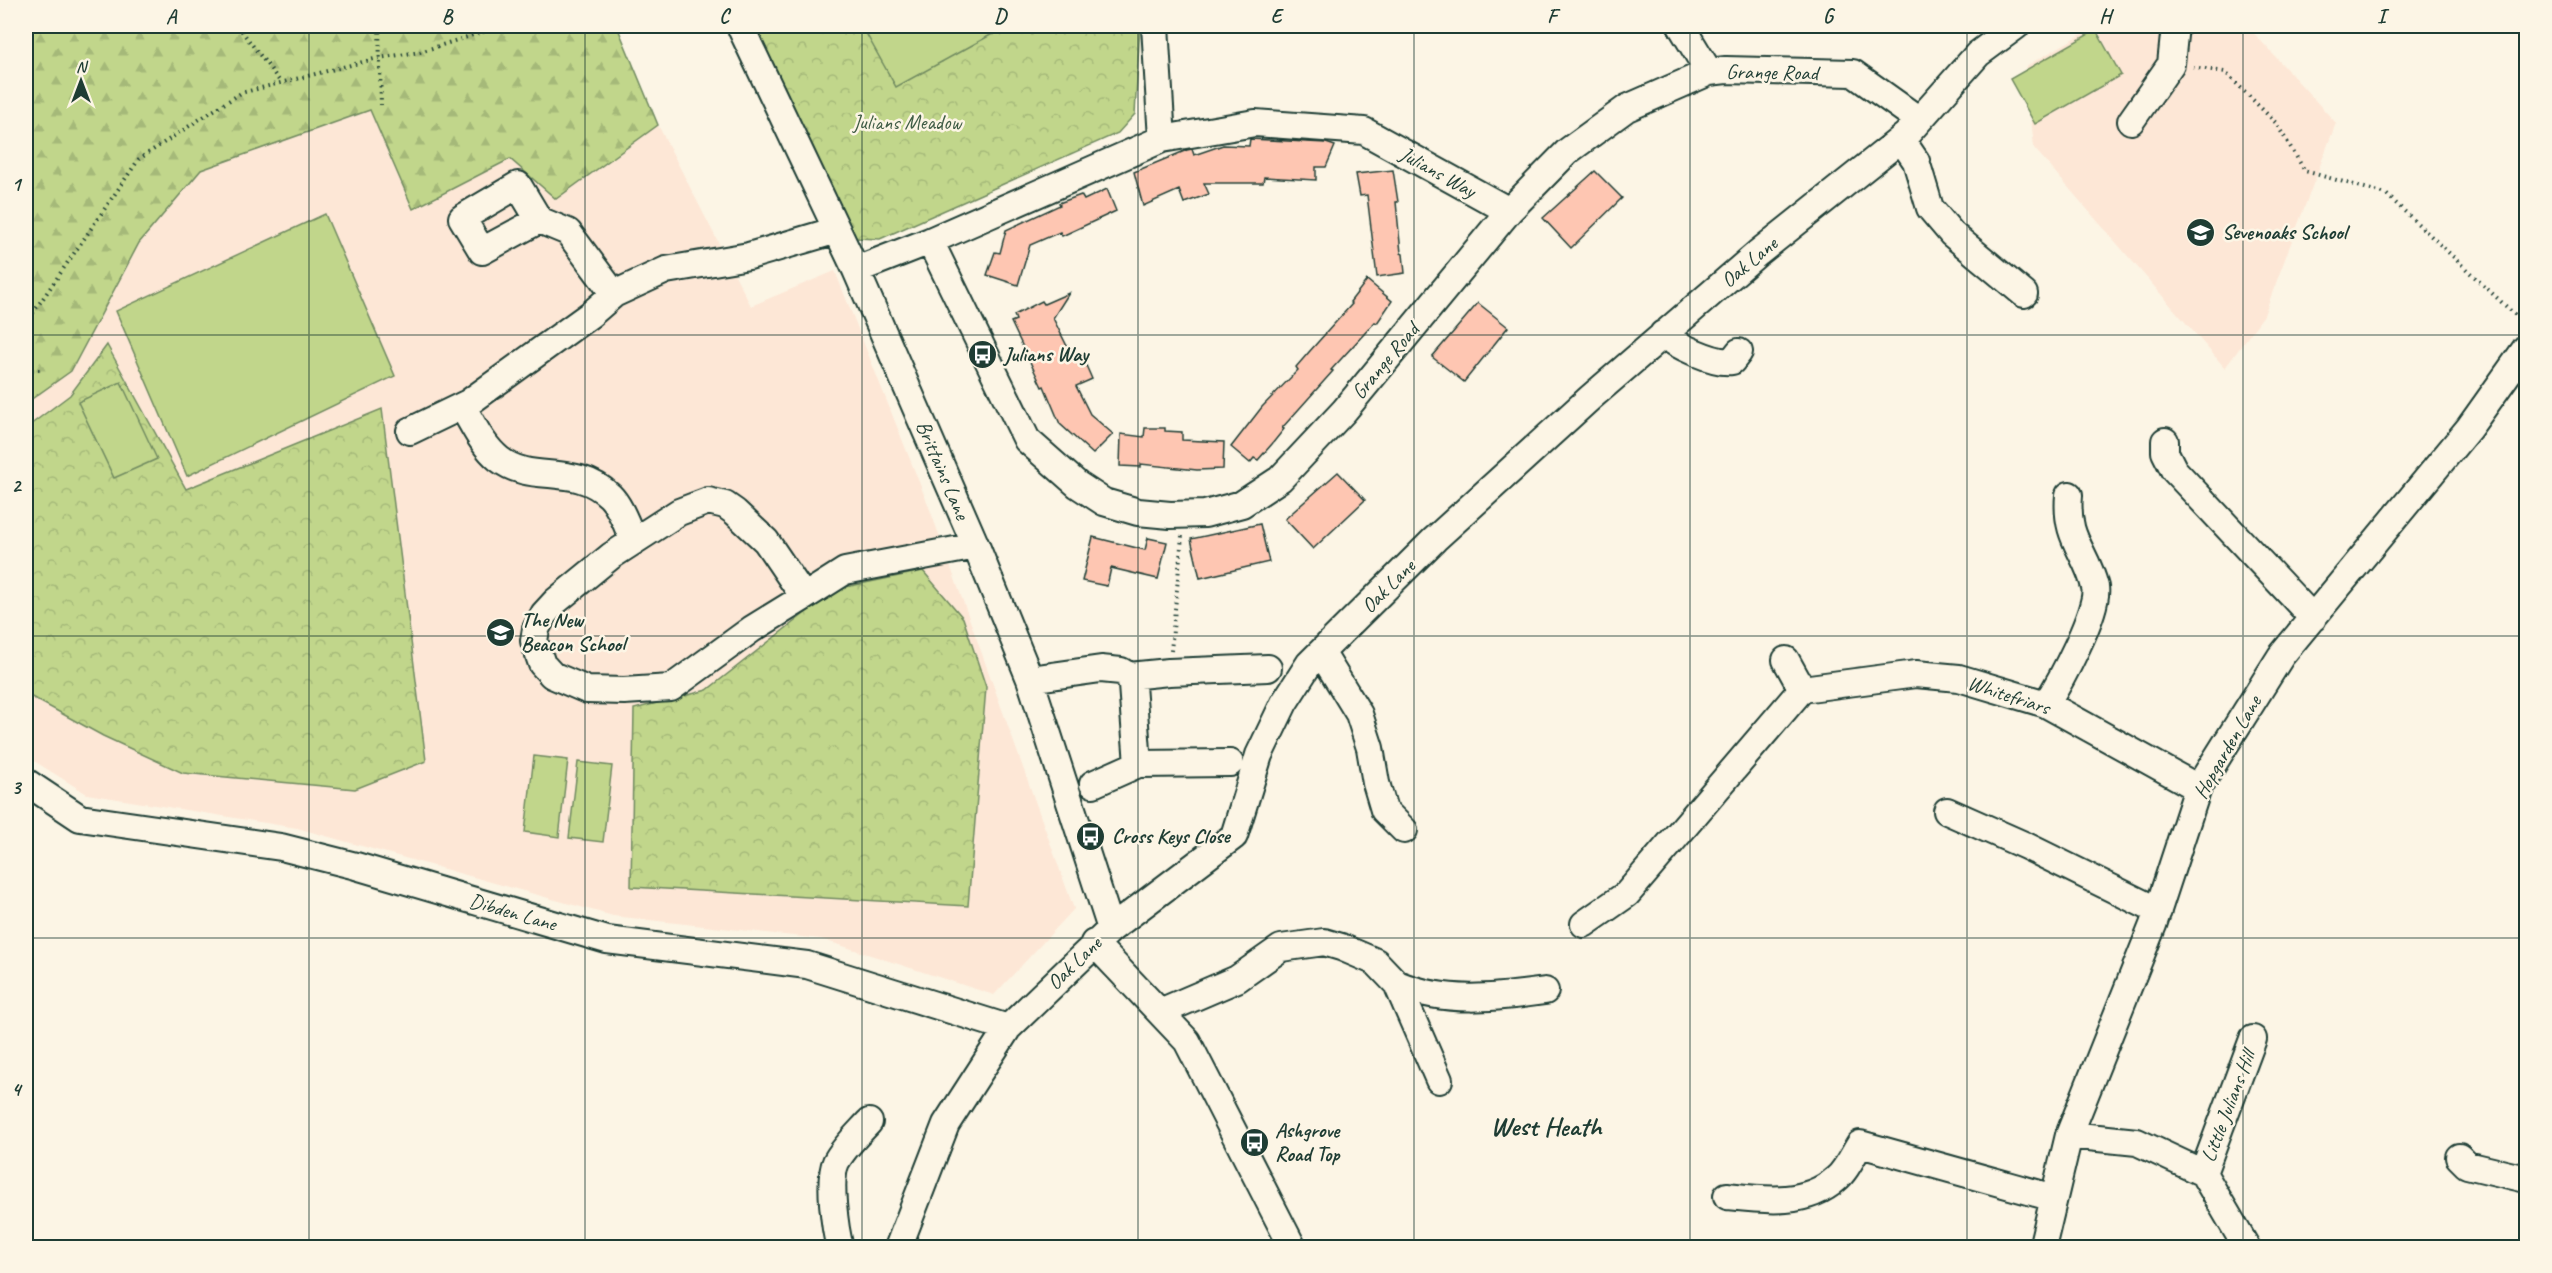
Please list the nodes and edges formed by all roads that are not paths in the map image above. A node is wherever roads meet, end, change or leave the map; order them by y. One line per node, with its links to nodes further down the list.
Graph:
1 (740, 26): 13 (street, Brittains Lane)
2 (1155, 26): 9 (street)
3 (1682, 26): 6 (street)
4 (2015, 26): 7 (street, Oak Lane)
5 (2175, 26): 8 (street)
6 (1709, 72): 7 (street, Grange Road); 11 (street, Grange Road)
7 (1919, 120): 10 (street, Oak Lane)
8 (2131, 121)
9 (1162, 139): 11 (street, Julians Way); 14 (street, Julians Way)
10 (1901, 139): 17 (street); 18 (street, Oak Lane)
11 (1509, 211): 14 (street, Grange Road)
12 (539, 220): 16 (street)
13 (837, 230): 15 (street, Brittains Lane); 16 (street)
14 (930, 241): 15 (street, Julians Way)
15 (856, 270): 26 (street, Brittains Lane)
16 (614, 294): 21 (street)
17 (2024, 294)
18 (1663, 334): 20 (street); 29 (street, Oak Lane)
19 (2526, 348): 28 (street, Hopgarden Lane)
20 (1739, 352)
21 (462, 406): 22 (street); 25 (street)
22 (410, 431)
23 (2165, 441): 28 (street)
24 (2069, 495): 35 (street)
25 (634, 541): 27 (street); 27 (street)
26 (976, 546): 27 (street); 33 (street, Brittains Lane)
27 (804, 597)
28 (2313, 618): 40 (street, Hopgarden Lane)
29 (1321, 652): 42 (street); 45 (street, Oak Lane)
30 (1786, 660): 34 (street)
31 (1268, 668): 32 (street)
32 (1129, 676): 33 (street); 37 (street)
33 (1030, 680): 45 (street, Brittains Lane)
34 (1802, 689): 35 (street, Whitefriars); 44 (street)
35 (2046, 704): 40 (street, Whitefriars)
36 (1230, 763): 37 (street)
37 (1138, 764): 39 (street)
38 (26, 782): 49 (street, Dibden Lane)
39 (1093, 784)
40 (2198, 788): 43 (street, Hopgarden Lane)
41 (1947, 812): 43 (street)
42 (1404, 830)
43 (2158, 911): 53 (street, Hopgarden Lane)
44 (1584, 924)
45 (1102, 936): 48 (street); 49 (street, Oak Lane)
46 (1397, 984): 47 (street); 48 (street); 51 (street)
47 (1545, 990)
48 (1160, 1012): 61 (street)
49 (1008, 1028): 60 (street, Oak Lane)
50 (2253, 1039): 55 (street, Little Julians Hill)
51 (1439, 1080)
52 (869, 1122): 59 (street)
53 (2069, 1135): 55 (street, Little Julians Hill); 58 (street, Hopgarden Lane)
54 (2459, 1157): 56 (street)
55 (2203, 1173): 63 (street, Little Julians Hill)
56 (2526, 1179)
57 (1727, 1196): 58 (street)
58 (2054, 1198): 62 (street, Hopgarden Lane)
59 (840, 1248)
60 (898, 1248)
61 (1293, 1248)
62 (2042, 1248)
63 (2247, 1248)

